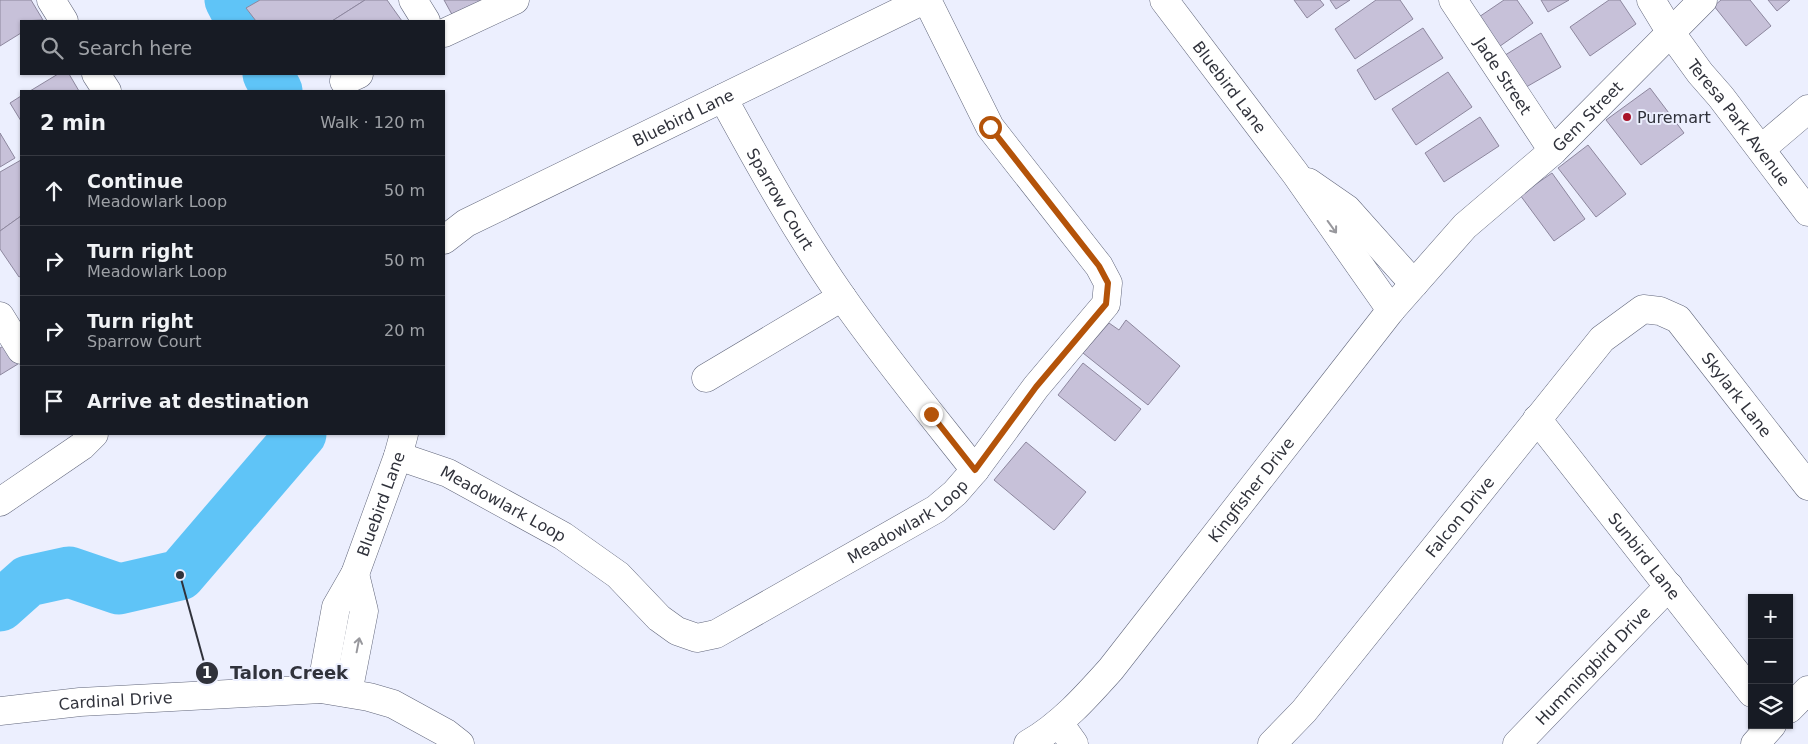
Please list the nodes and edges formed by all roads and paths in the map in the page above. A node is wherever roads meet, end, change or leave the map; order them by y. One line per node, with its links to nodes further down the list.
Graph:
1 (51, 0): 9 (street)
2 (413, 0): 10 (street)
3 (515, 0): 11 (street)
4 (925, 0): 15 (street, Bluebird Lane); 33 (street, Meadowlark Loop)
5 (1164, 0): 19 (street, Bluebird Lane)
6 (1453, 0): 18 (street, Jade Street)
7 (1651, 0): 12 (street, Teresa Park Avenue)
8 (1703, 0): 12 (street, Gem Street)
9 (63, 20)
10 (425, 20)
11 (445, 33)
12 (1671, 33): 17 (street, Teresa Park Avenue); 18 (street, Gem Street)
13 (97, 75): 14 (street)
14 (106, 90)
15 (723, 98): 22 (street, Bluebird Lane); 24 (street, Sparrow Court)
16 (1808, 109): 17 (street)
17 (1760, 149): 20 (street, Teresa Park Avenue)
18 (1553, 151): 21 (street, Gem Street)
19 (1295, 173): 23 (street, Bluebird Lane); 25 (street, Bluebird Lane, one-way to 25)
20 (1808, 212)
21 (1465, 226): 23 (street, Kingfisher Drive)
22 (445, 239)
23 (1414, 284): 25 (street, Kingfisher Drive)
24 (842, 297): 29 (street); 33 (street, Sparrow Court)
25 (1392, 310): 45 (street, Kingfisher Drive)
26 (1660, 310): 30 (street, Falcon Drive); 34 (street, Skylark Lane)
27 (0, 316): 28 (street)
28 (20, 348)
29 (706, 378)
30 (1537, 419): 37 (street, Sunbird Lane); 48 (street, Falcon Drive)
31 (84, 438): 35 (street)
32 (401, 445): 33 (street, Meadowlark Loop); 36 (street, Bluebird Lane)
33 (975, 470)
34 (1808, 486)
35 (0, 502)
36 (355, 574): 39 (street, Bluebird Lane); 41 (street, Bluebird Lane, one-way to 36)
37 (1669, 586): 38 (street, Sunbird Lane); 49 (street, Hummingbird Drive)
38 (1748, 688)
39 (321, 689): 41 (street, Cardinal Drive); 43 (street, Cardinal Drive)
40 (1808, 690): 42 (street)
41 (348, 693): 46 (street, Cardinal Drive)
42 (1793, 705)
43 (0, 711)
44 (1768, 729): 50 (street)
45 (1066, 734): 47 (street, Kingfisher Drive)
46 (460, 744)
47 (1030, 744)
48 (1272, 744)
49 (1517, 744)
50 (1754, 744)

